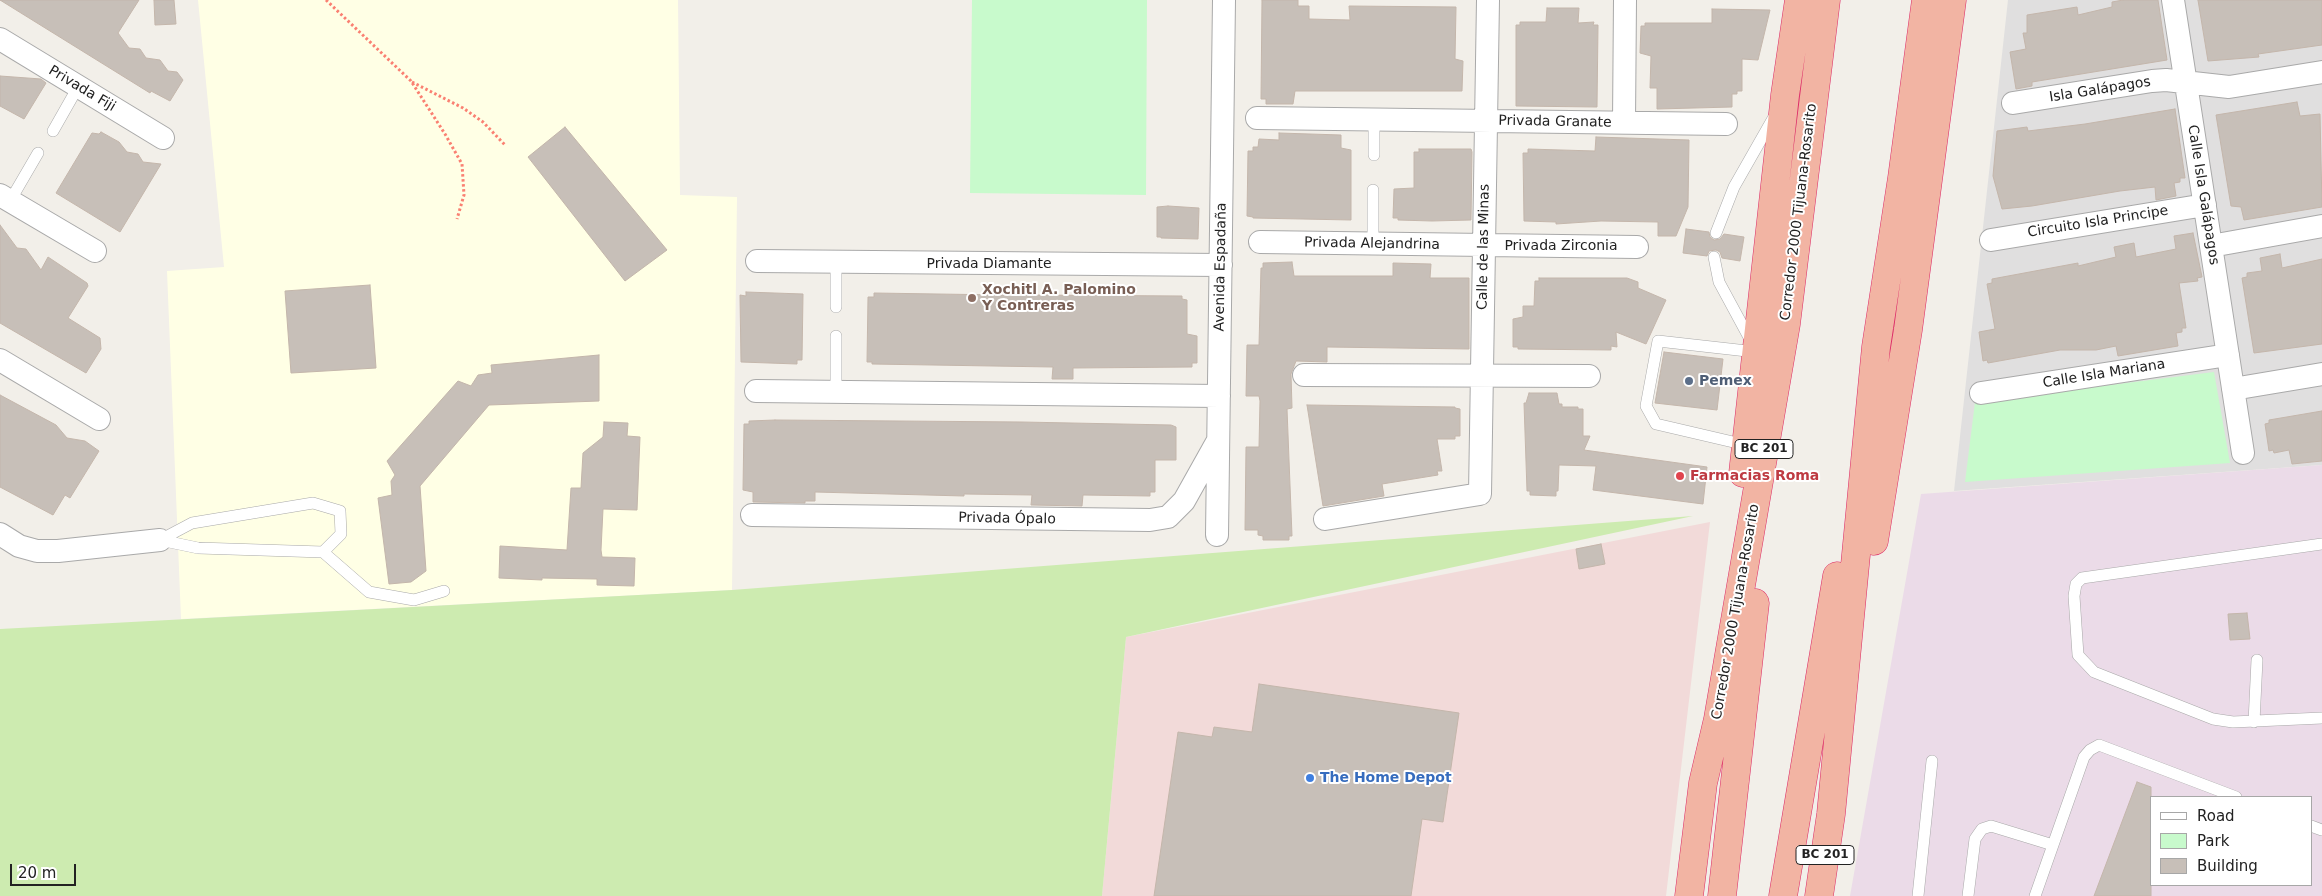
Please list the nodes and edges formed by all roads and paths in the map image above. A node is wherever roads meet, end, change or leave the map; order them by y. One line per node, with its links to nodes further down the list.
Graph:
1 (326, 0): 12 (path)
2 (1224, 0): 43 (street, Avenida Espadaña)
3 (1488, 0): 19 (street, Calle de las Minas)
4 (1625, 0): 20 (street, Privada Granate)
5 (1799, 0): 15 (highway)
6 (1826, 0): 45 (highway, Corredor 2000 Tijuana-Rosarito / BC 201)
7 (1926, 0): 47 (highway, BC 201)
8 (1952, 0): 78 (highway)
9 (2173, 0): 13 (street, Calle Isla Galápagos)
10 (0, 39): 14 (street, Privada Fiji)
11 (2322, 72): 13 (street, Isla Galápagos)
12 (411, 81): 24 (path); 30 (path)
13 (2186, 84): 16 (street, Isla Galápagos); 29 (street, Calle Isla Galápagos)
14 (78, 86): 22 (lane); 23 (street, Privada Fiji)
15 (1785, 96): 32 (lane); 48 (highway)
16 (2013, 104)
17 (1257, 118): 18 (street, Privada Granate)
18 (1374, 120): 19 (street, Privada Granate); 26 (lane)
19 (1486, 121): 20 (street, Privada Granate); 36 (street, Calle de las Minas)
20 (1624, 122): 21 (street, Privada Granate)
21 (1726, 124)
22 (53, 131)
23 (163, 138)
24 (505, 145)
25 (38, 153): 28 (lane)
26 (1374, 155)
27 (1373, 190): 35 (lane)
28 (5, 198): 39 (street)
29 (2205, 205): 33 (street, Circuito Isla Principe); 37 (street, Calle Isla Galápagos)
30 (458, 219)
31 (2322, 226): 37 (street)
32 (1716, 233)
33 (1991, 240)
34 (1260, 242): 35 (street, Privada Alejandrina)
35 (1373, 244): 36 (street, Privada Alejandrina)
36 (1484, 246): 38 (street, Privada Zirconia); 53 (street, Calle de las Minas)
37 (2211, 246): 49 (street, Calle Isla Galápagos)
38 (1637, 247)
39 (95, 251)
40 (1714, 257): 48 (lane)
41 (758, 261): 42 (street, Privada Diamante)
42 (836, 262): 43 (street, Privada Diamante); 44 (lane)
43 (1221, 266): 59 (street, Avenida Espadaña)
44 (836, 307)
45 (1786, 324): 76 (highway, Corredor 2000 Tijuana-Rosarito / BC 201); 81 (highway)
46 (836, 336): 57 (lane)
47 (1876, 347): 78 (highway, BC 201); 82 (highway)
48 (1756, 352): 62 (highway); 62 (lane)
49 (2228, 355): 55 (street, Calle Isla Galápagos); 58 (street, Calle Isla Mariana)
50 (0, 360): 60 (street)
51 (2322, 374): 55 (street)
52 (1304, 375): 53 (street)
53 (1482, 376): 54 (street); 65 (street, Calle de las Minas)
54 (1589, 376)
55 (2233, 389): 63 (street, Calle Isla Galápagos)
56 (756, 391): 57 (street)
57 (836, 392): 59 (street)
58 (1981, 393)
59 (1219, 396): 61 (street, Avenida Espadaña)
60 (99, 419)
61 (1219, 439): 64 (street, Privada Ópalo); 67 (street, Avenida Espadaña)
62 (1746, 445): 76 (highway)
63 (2243, 453)
64 (752, 515)
65 (1325, 519)
66 (0, 534): 68 (street)
67 (1217, 535)
68 (160, 540): 70 (lane); 70 (lane)
69 (2322, 544): 74 (lane)
70 (323, 552): 71 (lane)
71 (444, 591)
72 (2257, 660): 74 (lane)
73 (2322, 718): 74 (lane)
74 (2254, 722)
75 (1932, 761): 84 (lane)
76 (1704, 783): 80 (highway, Corredor 2000 Tijuana-Rosarito / BC 201)
77 (2233, 796): 79 (lane)
78 (1831, 814): 83 (highway, BC 201)
79 (2053, 845): 85 (lane); 86 (lane)
80 (1689, 896)
81 (1722, 896)
82 (1783, 896)
83 (1819, 896)
84 (1918, 896)
85 (1968, 896)
86 (2035, 896)

